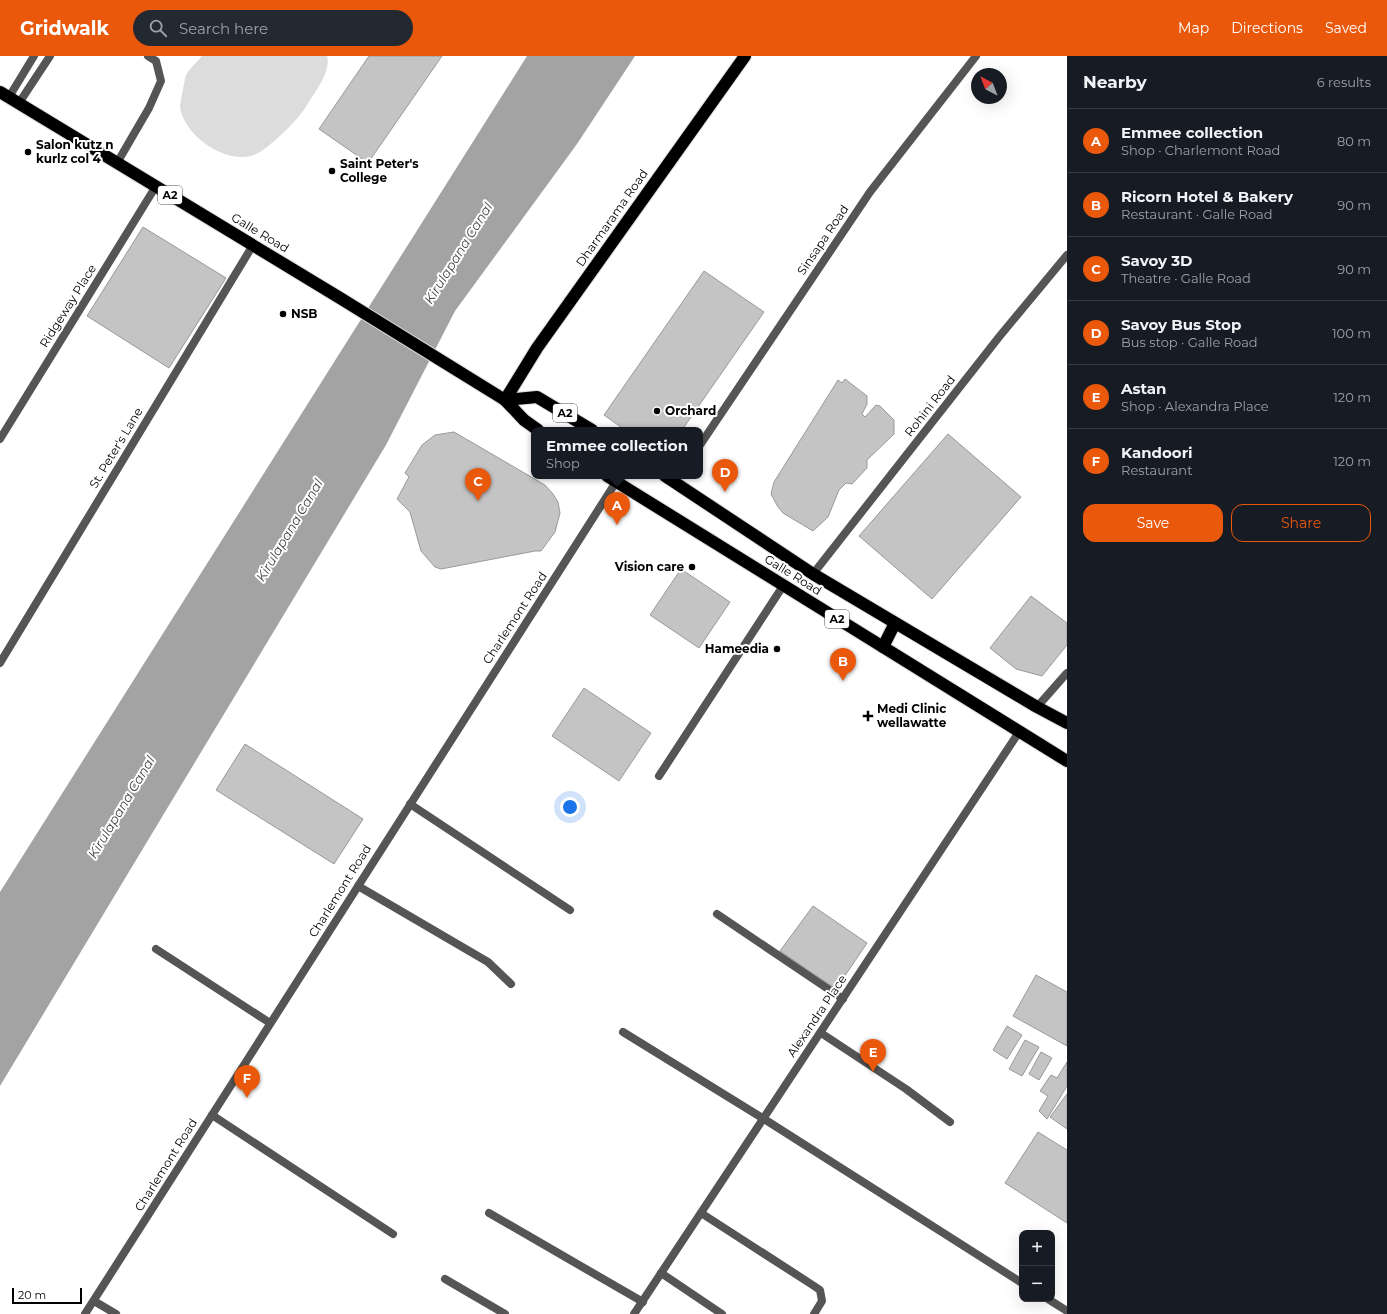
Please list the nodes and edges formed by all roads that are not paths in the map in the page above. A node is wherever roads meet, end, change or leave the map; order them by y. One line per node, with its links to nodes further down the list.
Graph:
1 (34, 56): 6 (street)
2 (50, 56): 6 (street)
3 (148, 56): 7 (street)
4 (745, 56): 11 (highway, Dharmarama Road)
5 (976, 56): 15 (street, Sinsapa Road)
6 (9, 97): 7 (highway, Galle Road / A2)
7 (118, 163): 8 (highway, Galle Road / A2)
8 (156, 186): 9 (highway, Galle Road / A2); 14 (street, Ridgeway Place)
9 (253, 245): 11 (highway, Galle Road / A2); 22 (street, St. Peter's Lane)
10 (1067, 255): 18 (street, Rohini Road)
11 (505, 400): 12 (highway, Galle Road / A2); 13 (highway, A2)
12 (534, 427)
13 (587, 427)
14 (0, 439)
15 (703, 441)
16 (612, 479): 19 (highway, Galle Road / A2); 29 (street, Charlemont Road)
17 (674, 479): 18 (highway, Galle Road / A2)
18 (813, 574): 20 (highway, Galle Road / A2)
19 (783, 586): 21 (highway, Galle Road / A2); 28 (street)
20 (895, 623): 21 (highway); 24 (highway, Galle Road / A2)
21 (883, 647): 26 (highway, Galle Road / A2)
22 (0, 662)
23 (1067, 673): 24 (street)
24 (1037, 707): 25 (highway, Galle Road / A2)
25 (1067, 723)
26 (1019, 732): 27 (highway, Galle Road / A2); 35 (street, Alexandra Place)
27 (1067, 761)
28 (660, 776)
29 (410, 804): 30 (street, Charlemont Road); 31 (street)
30 (358, 886): 34 (street); 36 (street, Charlemont Road)
31 (570, 910)
32 (718, 914): 35 (street)
33 (156, 948): 36 (street)
34 (511, 984)
35 (843, 999): 38 (street, Alexandra Place)
36 (270, 1023): 39 (street, Charlemont Road)
37 (623, 1032): 40 (street)
38 (821, 1033): 40 (street, Alexandra Place); 41 (street)
39 (212, 1115): 44 (street); 48 (street, Charlemont Road)
40 (764, 1118): 43 (street, Alexandra Place); 47 (street)
41 (950, 1122)
42 (489, 1213): 49 (street)
43 (701, 1214): 45 (street, Alexandra Place); 57 (street)
44 (393, 1234)
45 (661, 1273): 49 (street, Alexandra Place); 56 (street)
46 (445, 1279): 54 (street)
47 (1019, 1281)
48 (94, 1300): 52 (street, Charlemont Road); 53 (street)
49 (642, 1302): 55 (street, Alexandra Place)
50 (1053, 1302): 51 (street)
51 (1067, 1311)
52 (85, 1314)
53 (116, 1314)
54 (505, 1314)
55 (634, 1314)
56 (722, 1314)
57 (814, 1314)

